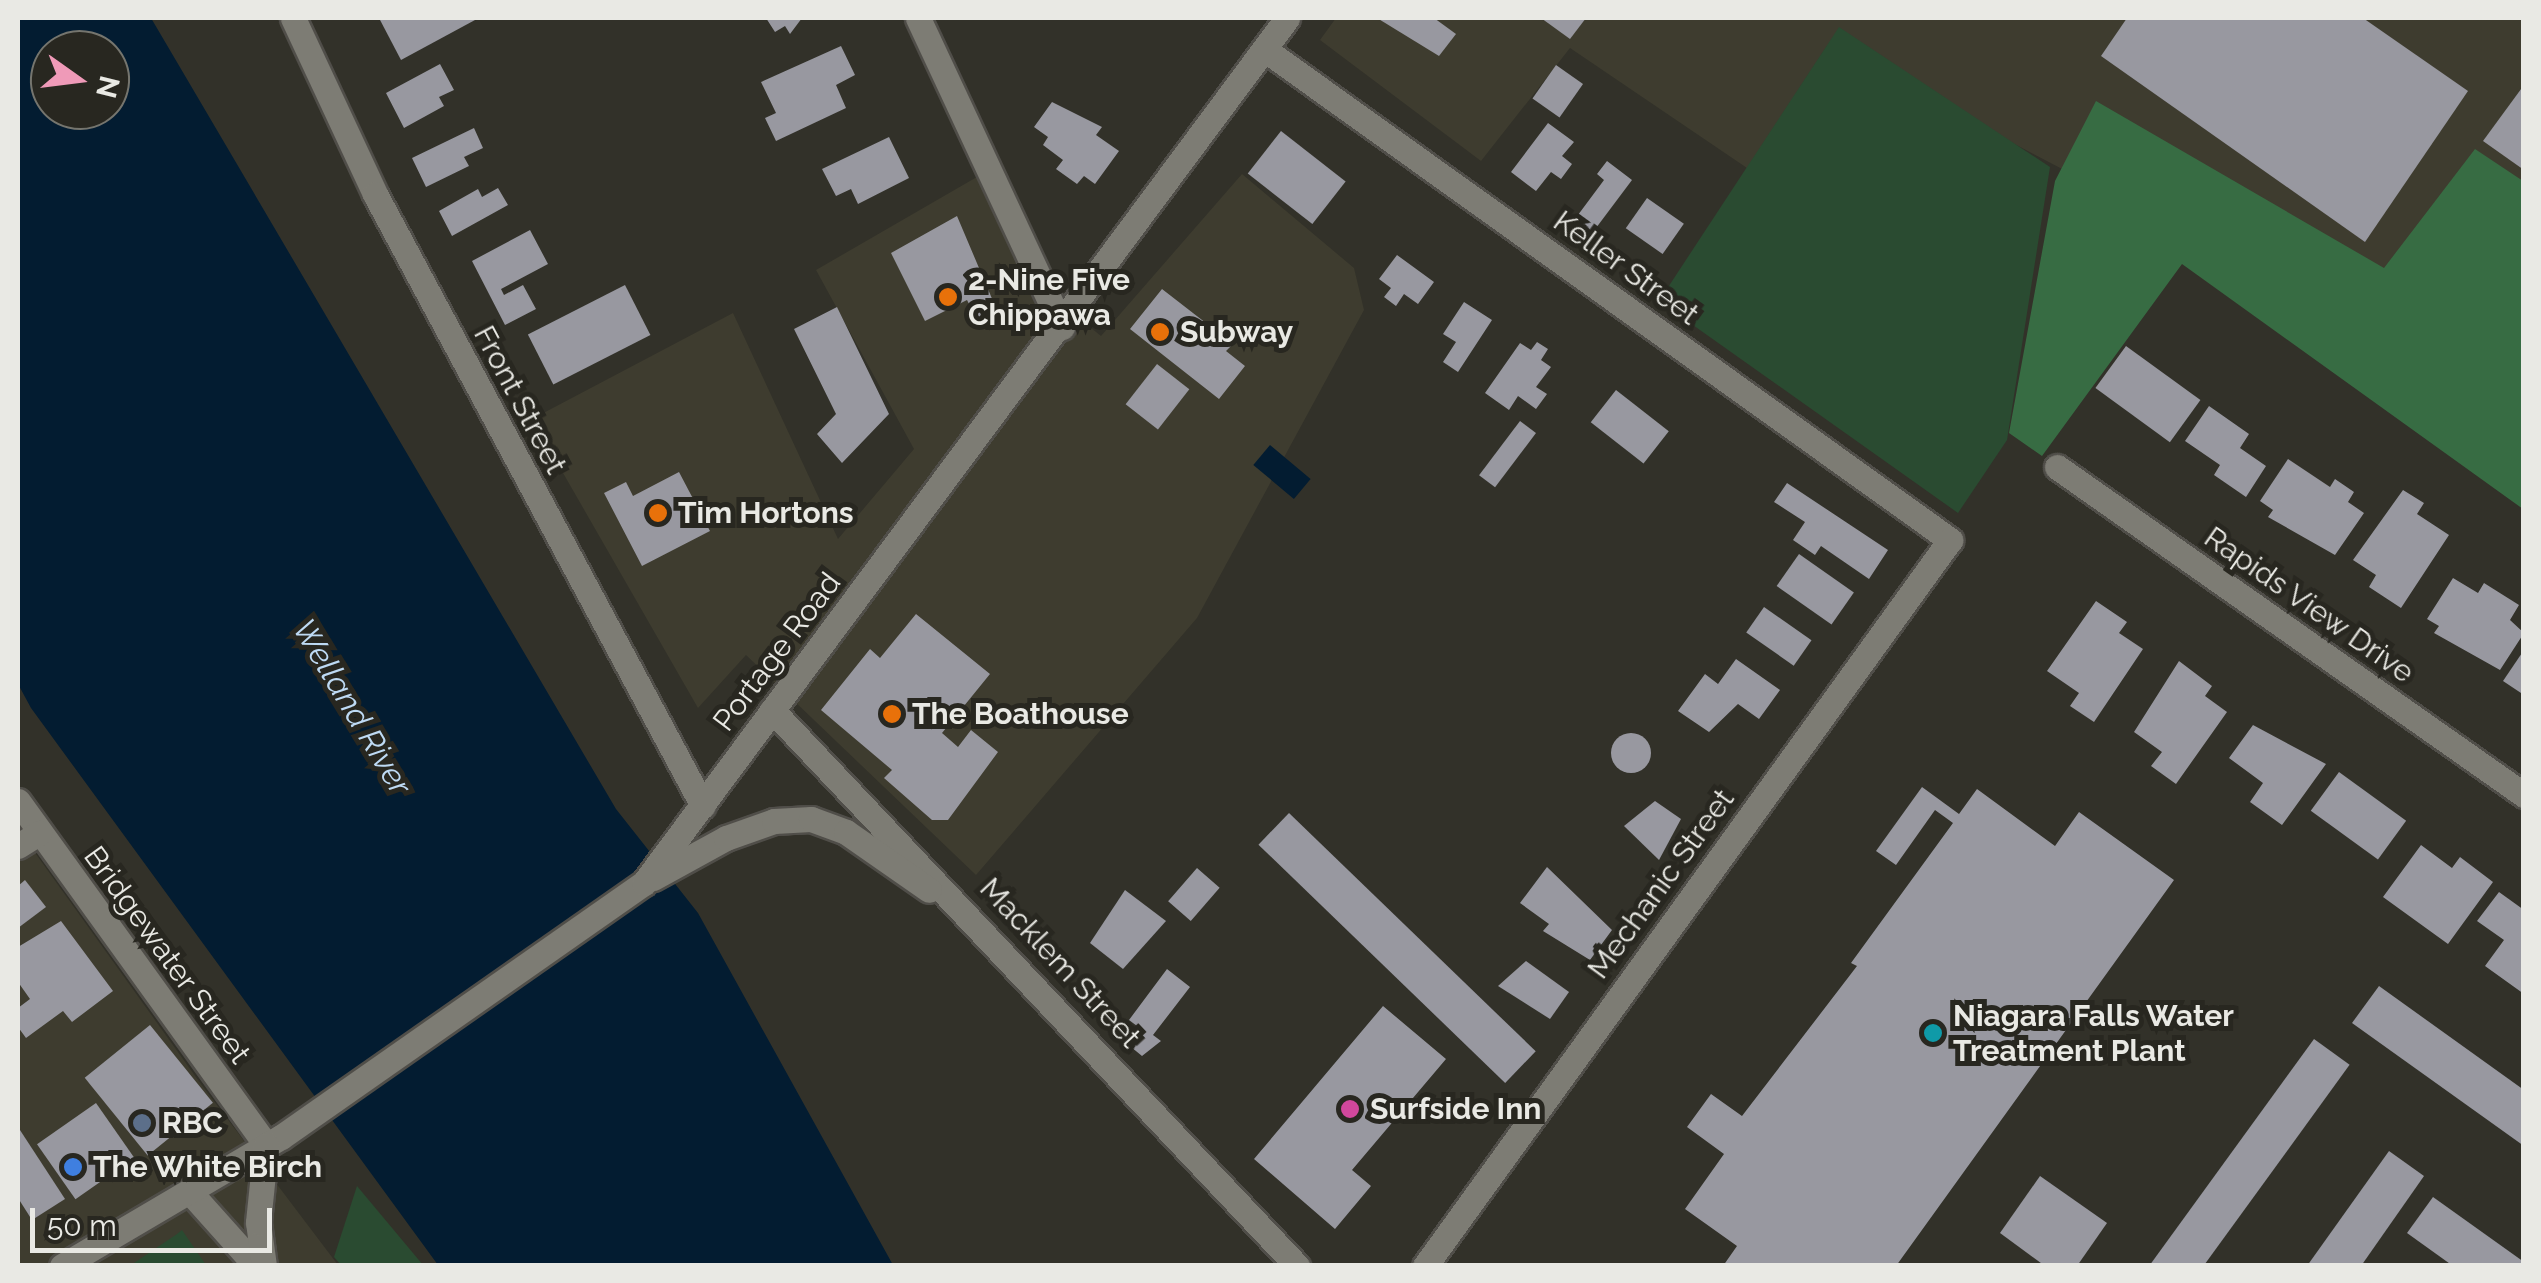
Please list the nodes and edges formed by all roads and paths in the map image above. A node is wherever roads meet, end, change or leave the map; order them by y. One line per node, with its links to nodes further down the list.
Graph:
1 (293, 18): 11 (street, Front Street)
2 (918, 18): 5 (street)
3 (1287, 18): 4 (street, Portage Road)
4 (1264, 49): 5 (street, Portage Road); 7 (street, Keller Street)
5 (1062, 327): 8 (street, Portage Road)
6 (2057, 467): 9 (street, Rapids View Drive)
7 (1950, 540): 20 (street, Mechanic Street)
8 (772, 710): 11 (street, Portage Road); 14 (street, Macklem Street)
9 (2524, 795)
10 (18, 801): 12 (street, Bridgewater Street)
11 (702, 806): 13 (street, Portage Road)
12 (28, 839): 15 (street, Bridgewater Street)
13 (644, 883): 14 (street); 15 (street, Portage Road)
14 (994, 940): 19 (street, Macklem Street)
15 (274, 1141): 16 (street, Portage Road); 18 (street)
16 (189, 1191): 17 (street, Portage Road); 18 (street)
17 (62, 1266)
18 (260, 1266)
19 (1297, 1266)
20 (1425, 1266)

